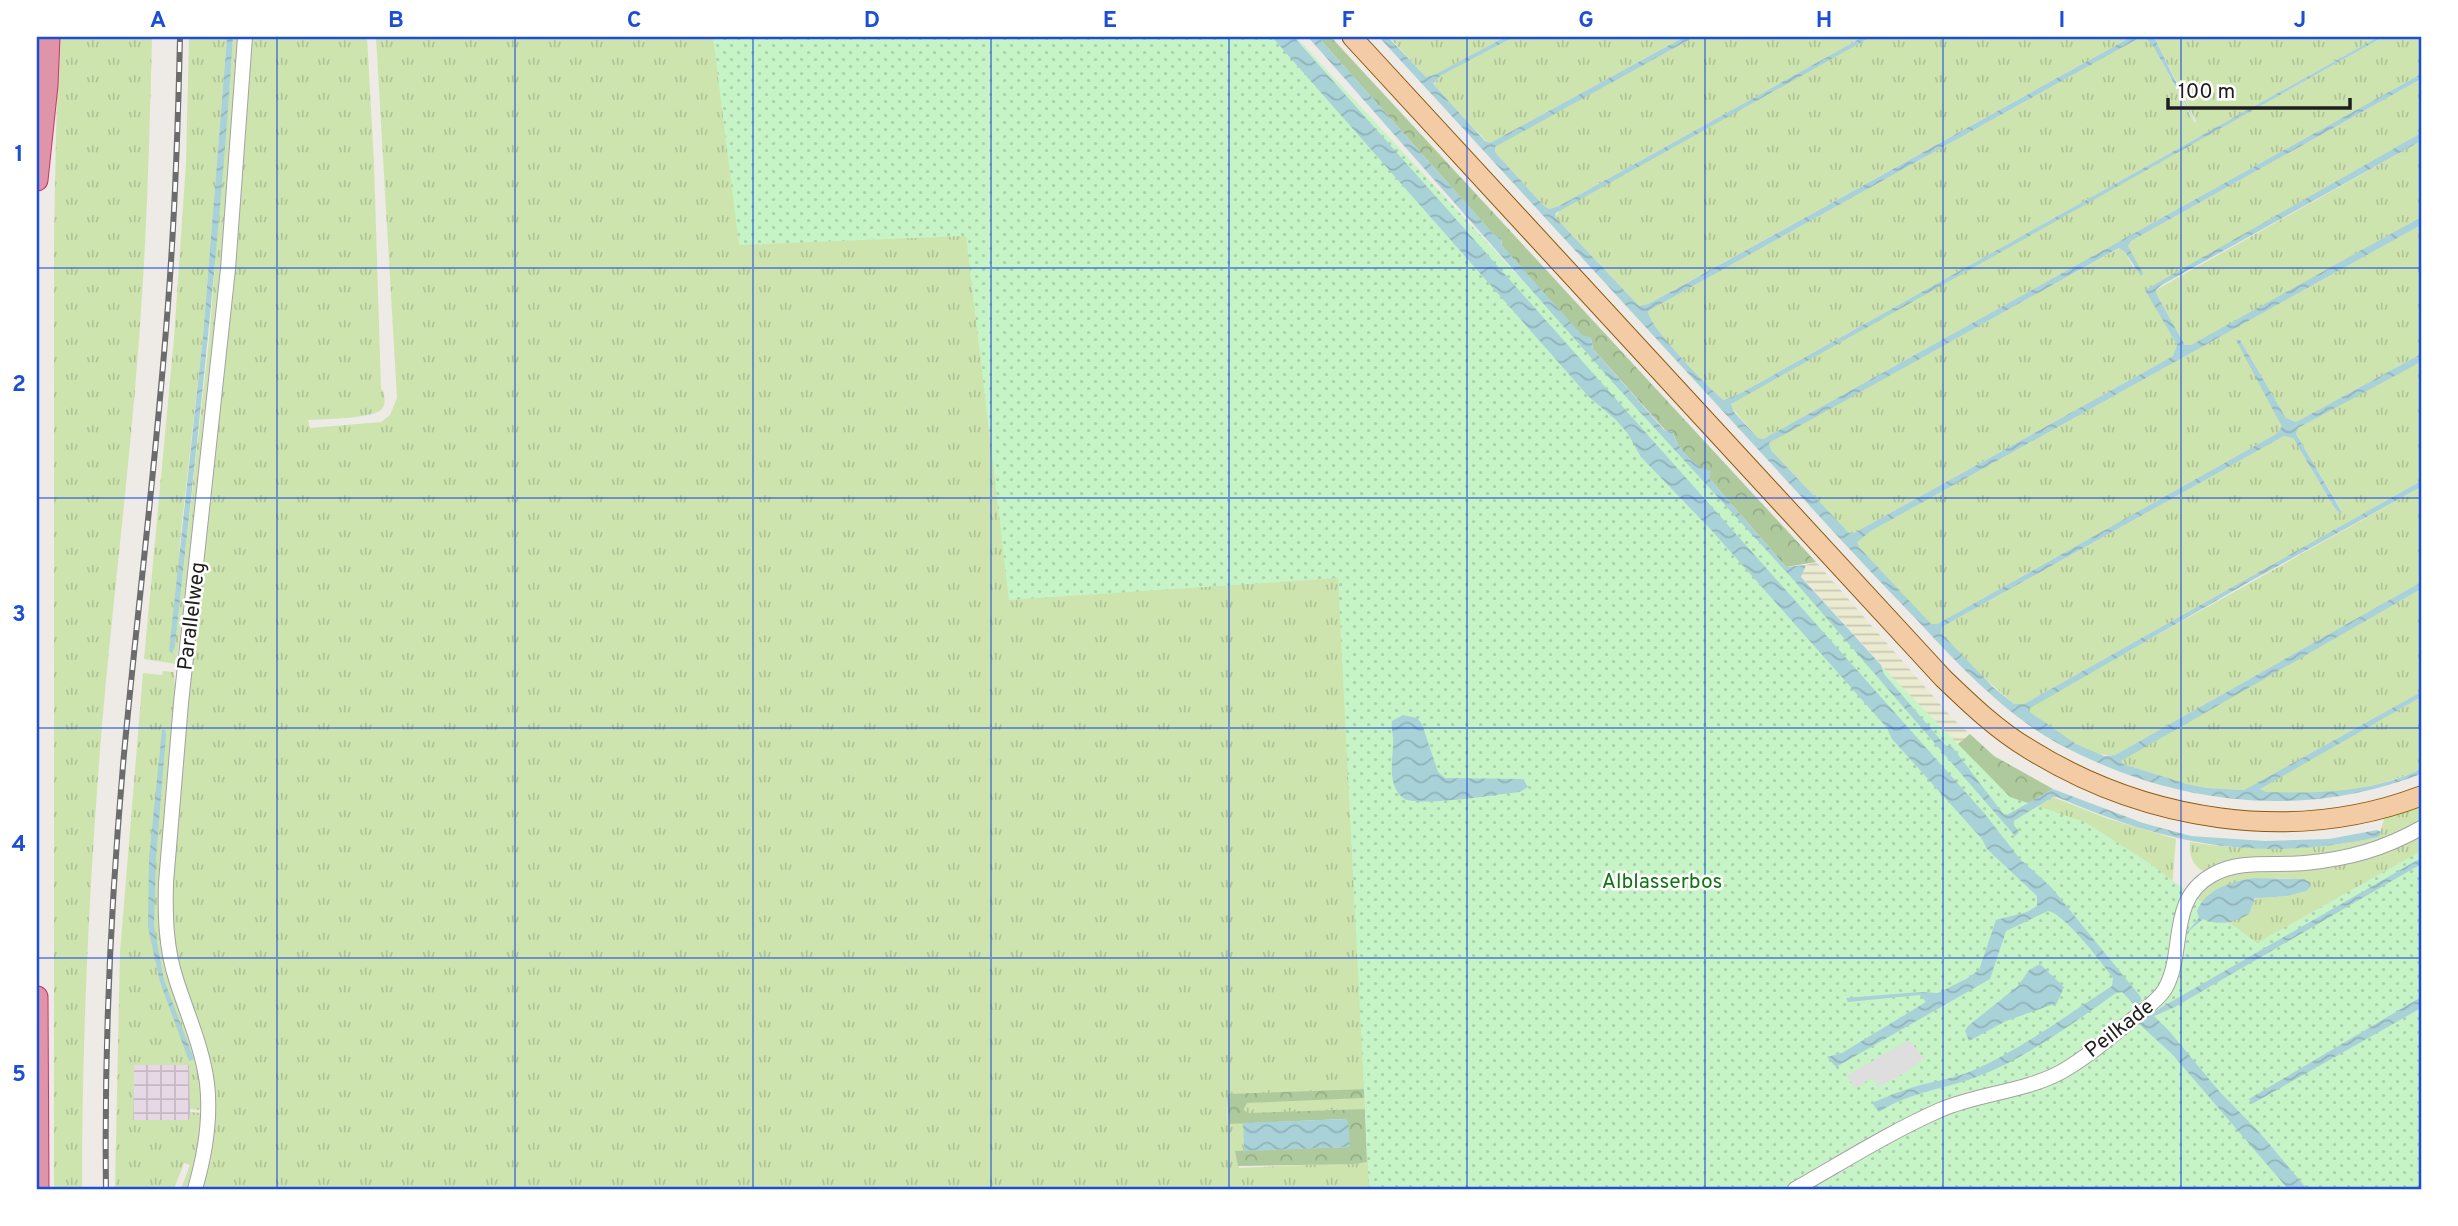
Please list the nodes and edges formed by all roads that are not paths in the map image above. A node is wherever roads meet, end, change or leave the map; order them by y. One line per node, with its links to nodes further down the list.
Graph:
1 (49, 37): 4 (highway)
2 (245, 37): 9 (street, Parallelweg)
3 (1352, 37): 5 (main road)
4 (37, 180)
5 (2421, 796)
6 (2421, 828): 10 (street, Peilkade)
7 (37, 997): 8 (highway)
8 (38, 1189)
9 (195, 1189)
10 (1795, 1189)

